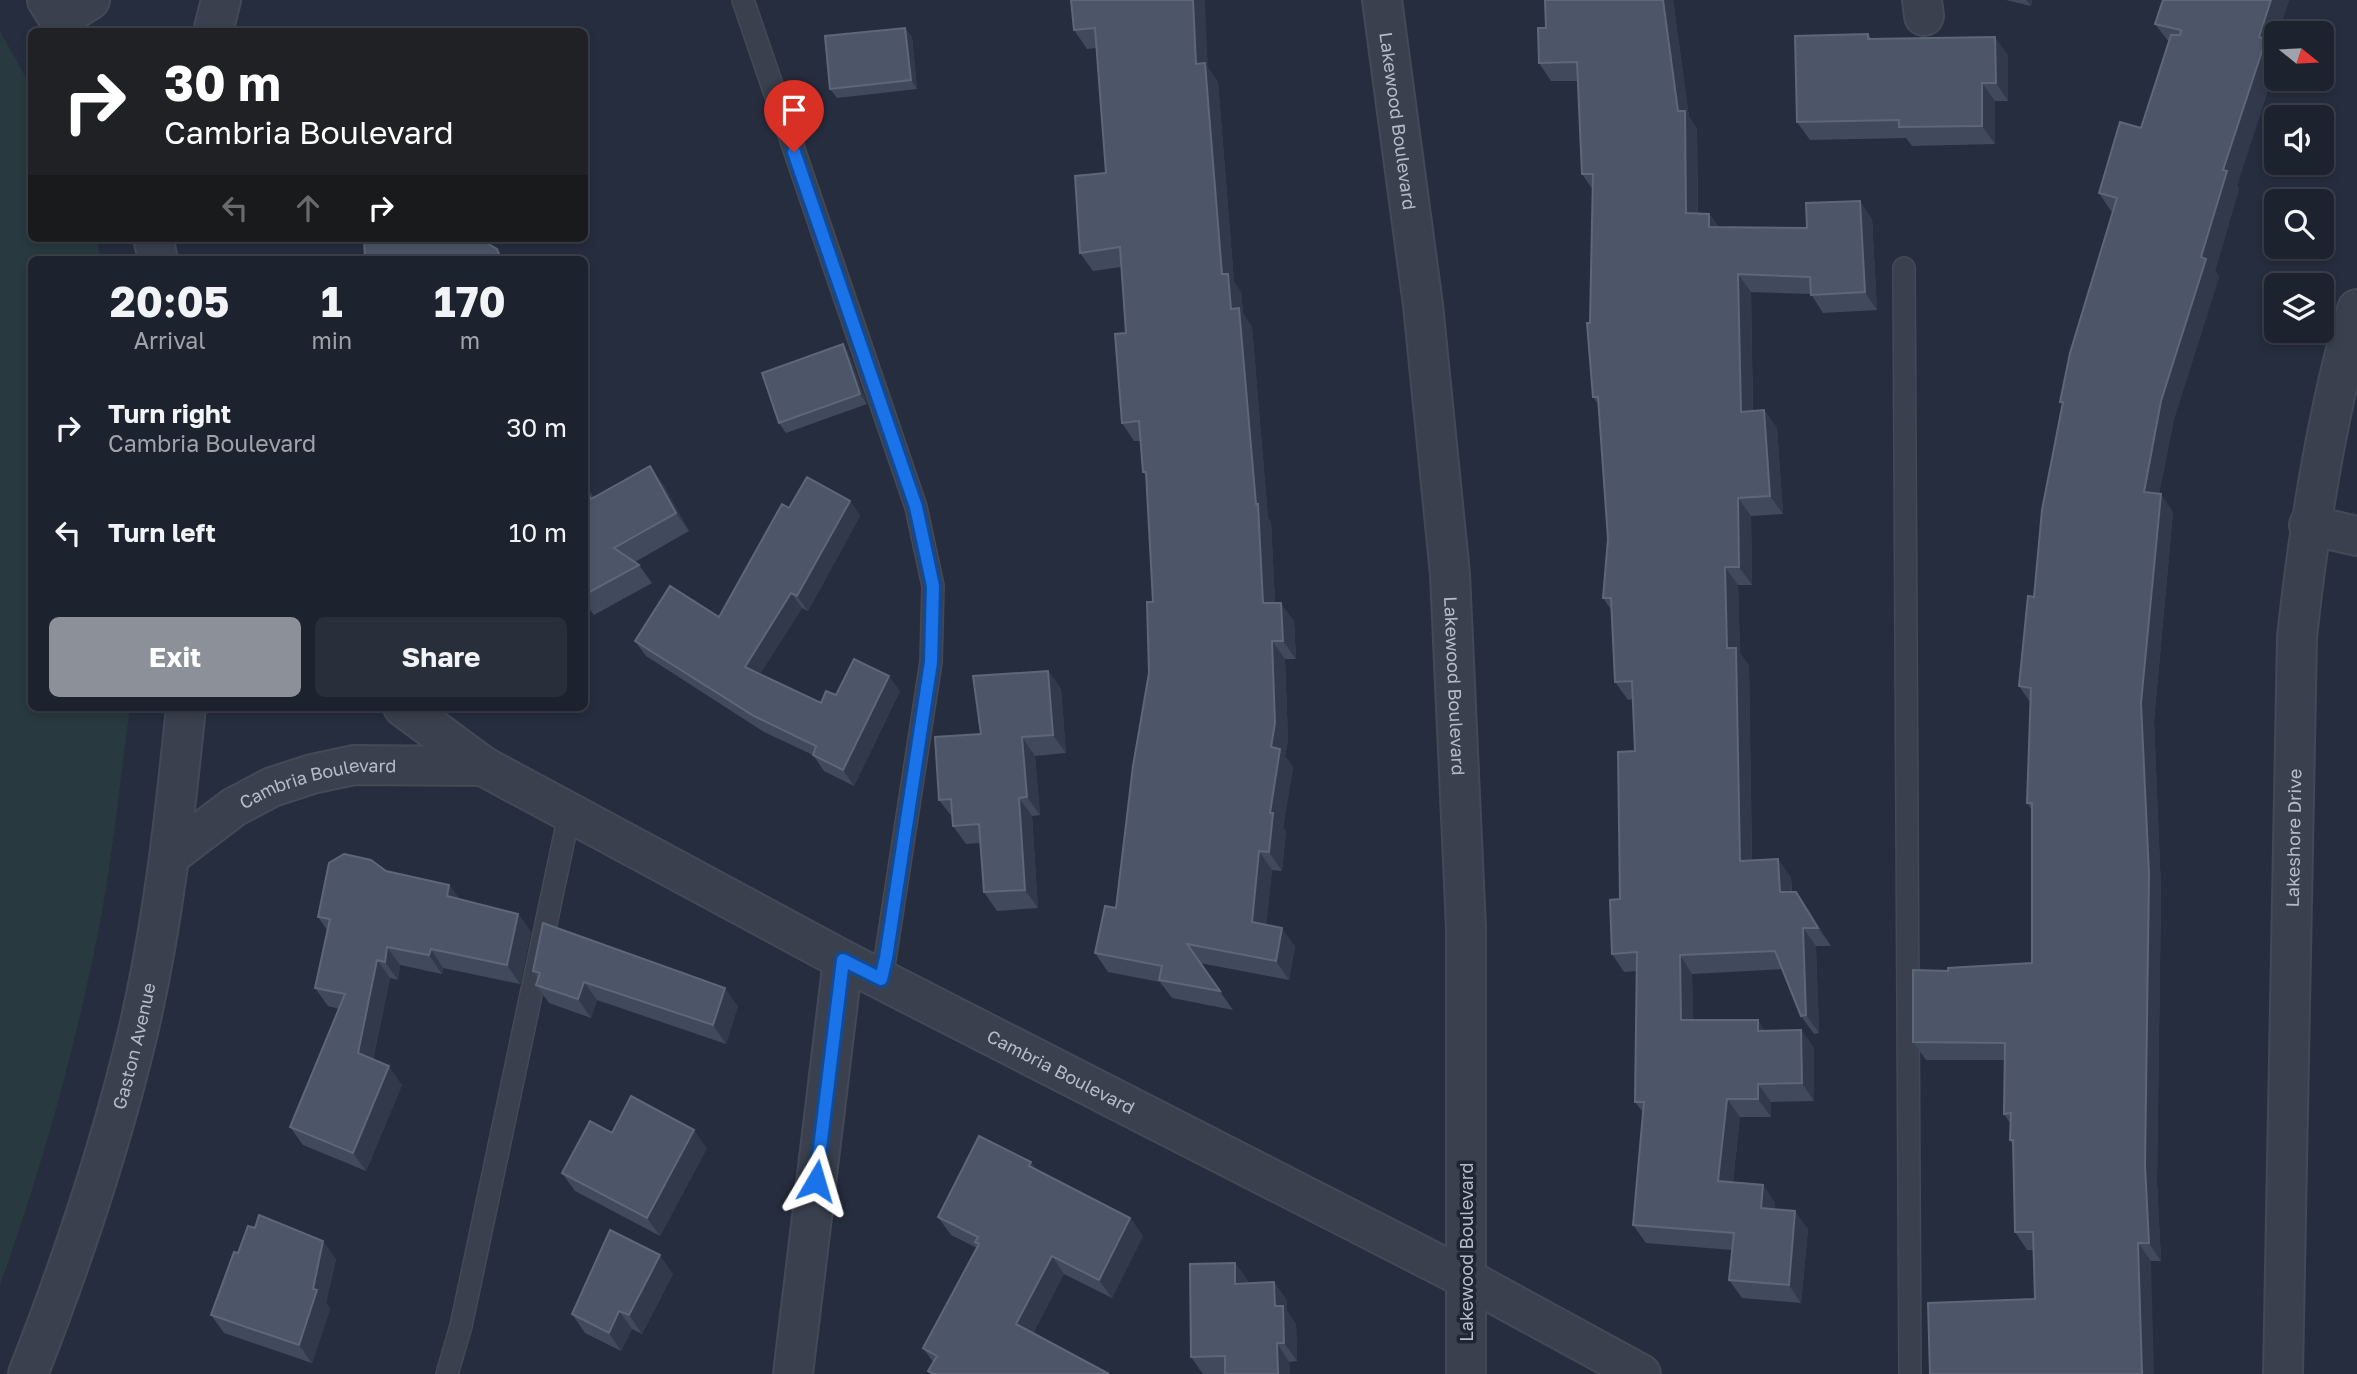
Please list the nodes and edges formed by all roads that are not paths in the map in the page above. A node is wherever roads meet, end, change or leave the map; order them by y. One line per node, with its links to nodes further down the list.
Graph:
1 (221, 0): 4 (street)
2 (743, 0): 15 (lane)
3 (1382, 0): 16 (street, Lakewood Boulevard)
4 (214, 28)
5 (1904, 268): 22 (lane)
6 (2357, 309): 7 (street, Lakeshore Drive)
7 (2309, 525): 8 (street); 23 (street, Lakeshore Drive)
8 (2357, 536)
9 (186, 711): 13 (street, Gaston Avenue)
10 (407, 711): 11 (street, Cambria Boulevard)
11 (483, 766): 12 (street, Cambria Boulevard); 13 (street, Cambria Boulevard)
12 (569, 815): 14 (street, Cambria Boulevard); 18 (lane)
13 (170, 855): 17 (street, Gaston Avenue)
14 (843, 960): 15 (street, Cambria Boulevard); 19 (street)
15 (881, 979): 16 (street, Cambria Boulevard)
16 (1467, 1279): 20 (street, Lakewood Boulevard); 21 (street, Cambria Boulevard)
17 (28, 1374)
18 (447, 1374)
19 (793, 1374)
20 (1466, 1374)
21 (1641, 1374)
22 (1910, 1374)
23 (2283, 1374)

